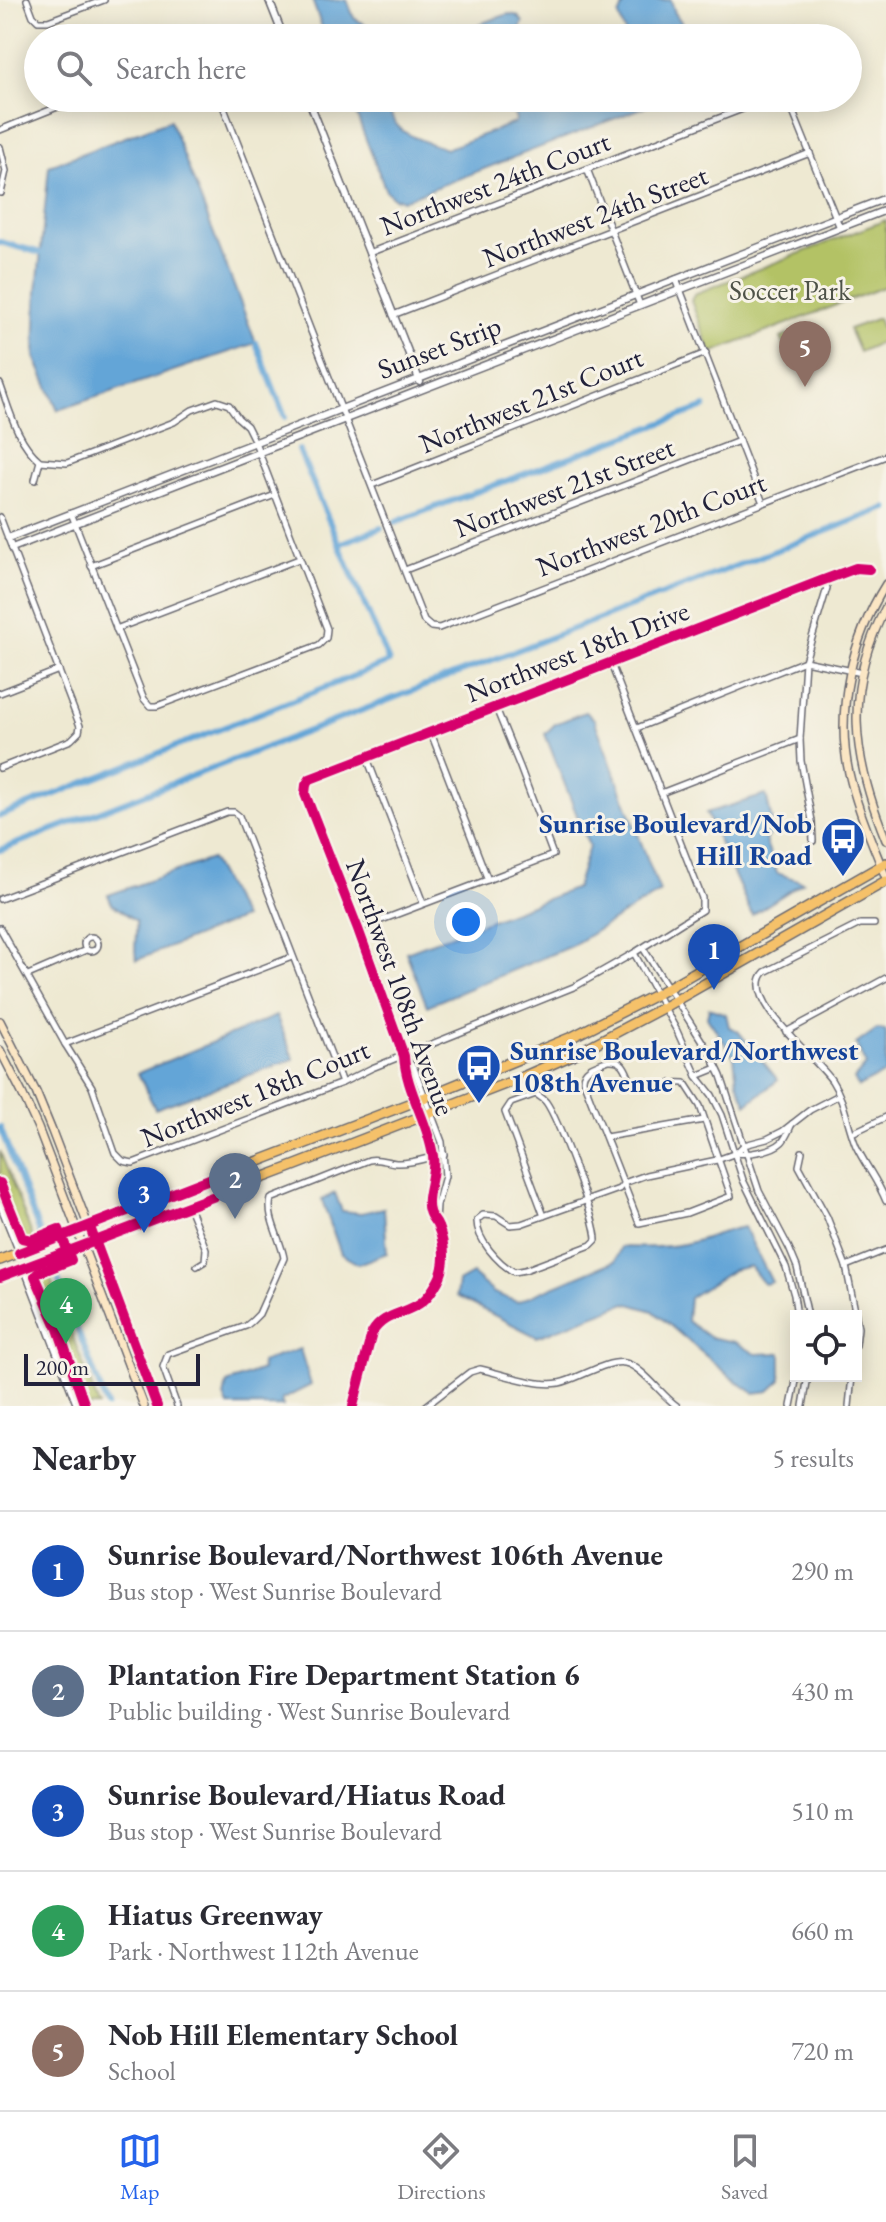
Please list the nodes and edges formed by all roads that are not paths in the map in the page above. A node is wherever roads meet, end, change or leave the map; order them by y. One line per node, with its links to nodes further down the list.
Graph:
1 (27, 0): 3 (street)
2 (269, 0): 4 (street)
3 (101, 1)
4 (278, 24)
5 (45, 112): 10 (street)
6 (226, 112): 30 (street)
7 (314, 112): 20 (street)
8 (735, 112): 13 (street, Northwest 24th Court)
9 (793, 112): 12 (street)
10 (0, 130)
11 (0, 147): 14 (street)
12 (810, 153): 17 (street); 19 (street, Northwest 24th Street)
13 (587, 169): 19 (street); 20 (street, Northwest 24th Court)
14 (1, 193)
15 (886, 198): 17 (street, Sunset Strip)
16 (886, 210): 18 (street, Sunset Strip)
17 (836, 217): 18 (street); 21 (street, Sunset Strip)
18 (840, 228): 22 (street, Sunset Strip)
19 (612, 231): 23 (street); 25 (street, Northwest 24th Street)
20 (369, 253): 25 (street)
21 (676, 279): 22 (street); 23 (street, Sunset Strip)
22 (680, 290): 24 (street, Sunset Strip); 26 (street)
23 (636, 295): 24 (street); 27 (street, Sunset Strip)
24 (640, 305): 29 (street, Sunset Strip)
25 (393, 315): 27 (street)
26 (706, 353): 32 (street); 38 (street, Northwest 21st Court)
27 (419, 379): 29 (street); 30 (street, Sunset Strip)
28 (0, 384): 36 (street)
29 (423, 389): 31 (street, Sunset Strip)
30 (342, 408): 31 (street); 33 (street, Sunset Strip)
31 (346, 419): 34 (street, Sunset Strip); 38 (street)
32 (739, 441): 40 (street); 49 (street, Northwest 21st Street)
33 (255, 442): 34 (street); 36 (street); 41 (street, Sunset Strip)
34 (259, 452): 39 (street); 43 (street, Sunset Strip)
35 (886, 456): 40 (street, Northwest 20th Court)
36 (40, 461): 37 (street)
37 (35, 480)
38 (372, 485): 49 (street)
39 (275, 495): 46 (street); 47 (street)
40 (763, 503): 49 (street, Northwest 20th Court)
41 (71, 513): 43 (street); 44 (street, Sunset Strip)
42 (0, 517): 44 (street)
43 (75, 523): 45 (street, Sunset Strip); 47 (street)
44 (8, 538): 45 (street)
45 (12, 548): 56 (street)
46 (299, 559): 53 (street); 53 (street)
47 (91, 566): 53 (street)
48 (869, 569): 50 (street, Northwest 18th Drive)
49 (405, 570)
50 (821, 581): 54 (street); 55 (street, Northwest 18th Drive)
51 (886, 584): 57 (main road)
52 (886, 607): 58 (main road)
53 (116, 629)
54 (805, 661): 57 (street); 61 (street); 63 (street)
55 (611, 664): 60 (street, Northwest 18th Drive); 61 (street)
56 (59, 670): 59 (street); 65 (street)
57 (850, 671): 58 (street); 70 (main road)
58 (862, 673): 68 (main road)
59 (0, 693)
60 (496, 708): 62 (street, Northwest 18th Drive); 71 (street)
61 (637, 728): 67 (street)
62 (431, 733): 64 (street, Northwest 18th Drive); 71 (street)
63 (800, 739): 67 (street); 69 (street)
64 (367, 758): 66 (street, Northwest 18th Drive); 74 (street)
65 (0, 768)
66 (306, 785): 77 (street, Northwest 108th Avenue)
67 (661, 793): 78 (street, Northwest 18th Court)
68 (886, 840)
69 (813, 841)
70 (884, 864): 72 (main road); 84 (highway)
71 (488, 880): 74 (street)
72 (886, 880): 86 (highway)
73 (0, 899): 81 (street)
74 (423, 903): 77 (street)
75 (874, 924): 89 (street)
76 (0, 928): 82 (street)
77 (358, 929): 93 (street, Northwest 108th Avenue)
78 (643, 948): 80 (street, Northwest 18th Court); 84 (street)
79 (86, 950): 82 (street)
80 (634, 953): 85 (street); 93 (street, Northwest 18th Court)
81 (292, 957): 90 (street); 97 (street)
82 (28, 975): 90 (street)
83 (886, 978): 89 (street)
84 (667, 988): 85 (highway); 86 (street)
85 (657, 994): 87 (street); 99 (highway)
86 (675, 1001): 87 (highway); 91 (street)
87 (664, 1007): 94 (street); 100 (highway)
88 (0, 1021): 122 (main road)
89 (786, 1032): 98 (street)
90 (65, 1044): 97 (street, Northwest 18th Court)
91 (707, 1049): 94 (street); 95 (street)
92 (0, 1050): 123 (main road)
93 (404, 1056): 97 (street, Northwest 18th Court); 99 (street, Northwest 108th Avenue)
94 (687, 1056): 96 (street)
95 (717, 1068): 96 (street); 107 (street)
96 (697, 1076): 109 (street)
97 (342, 1083)
98 (839, 1095): 104 (street); 105 (street)
99 (421, 1100): 100 (street, Northwest 108th Avenue); 101 (street, Northwest 108th Avenue); 122 (highway)
100 (431, 1112): 101 (highway); 110 (street, Northwest 108th Avenue)
101 (421, 1116): 112 (street, Northwest 108th Avenue); 119 (highway)
102 (886, 1117): 105 (street)
103 (704, 1120): 106 (street); 106 (street); 113 (street)
104 (795, 1120): 107 (street); 111 (street)
105 (852, 1133): 115 (street)
106 (606, 1137): 114 (street)
107 (744, 1145): 109 (street); 111 (street)
108 (802, 1152): 130 (street)
109 (736, 1153): 111 (street); 113 (street); 133 (street)
110 (444, 1154): 112 (street); 121 (street, Northwest 108th Avenue)
111 (747, 1155): 134 (street)
112 (433, 1156): 121 (street, Northwest 108th Avenue); 142 (street)
113 (717, 1160): 114 (street); 114 (street)
114 (624, 1183): 116 (street)
115 (883, 1186): 117 (street)
116 (587, 1201): 120 (street); 120 (street); 120 (street)
117 (886, 1201)
118 (0, 1205): 127 (street)
119 (188, 1206): 124 (highway); 129 (street)
120 (544, 1216)
121 (436, 1224): 143 (street, Northwest 108th Avenue)
122 (90, 1226): 123 (highway); 124 (main road)
123 (77, 1231): 125 (main road); 127 (highway)
124 (96, 1241): 125 (highway); 141 (main road)
125 (83, 1246): 131 (highway); 140 (main road)
126 (886, 1250): 130 (street)
127 (19, 1253): 128 (highway)
128 (0, 1260)
129 (197, 1266)
130 (846, 1266): 135 (street)
131 (24, 1267): 132 (highway); 139 (street)
132 (0, 1277)
133 (796, 1310)
134 (807, 1310)
135 (855, 1310)
136 (796, 1382): 146 (street)
137 (807, 1382): 147 (street)
138 (851, 1382): 148 (street)
139 (77, 1406)
140 (144, 1406)
141 (157, 1406)
142 (177, 1406)
143 (353, 1406)
144 (426, 1406): 145 (street)
145 (677, 1406)
146 (791, 1406)
147 (803, 1406)
148 (849, 1406)

